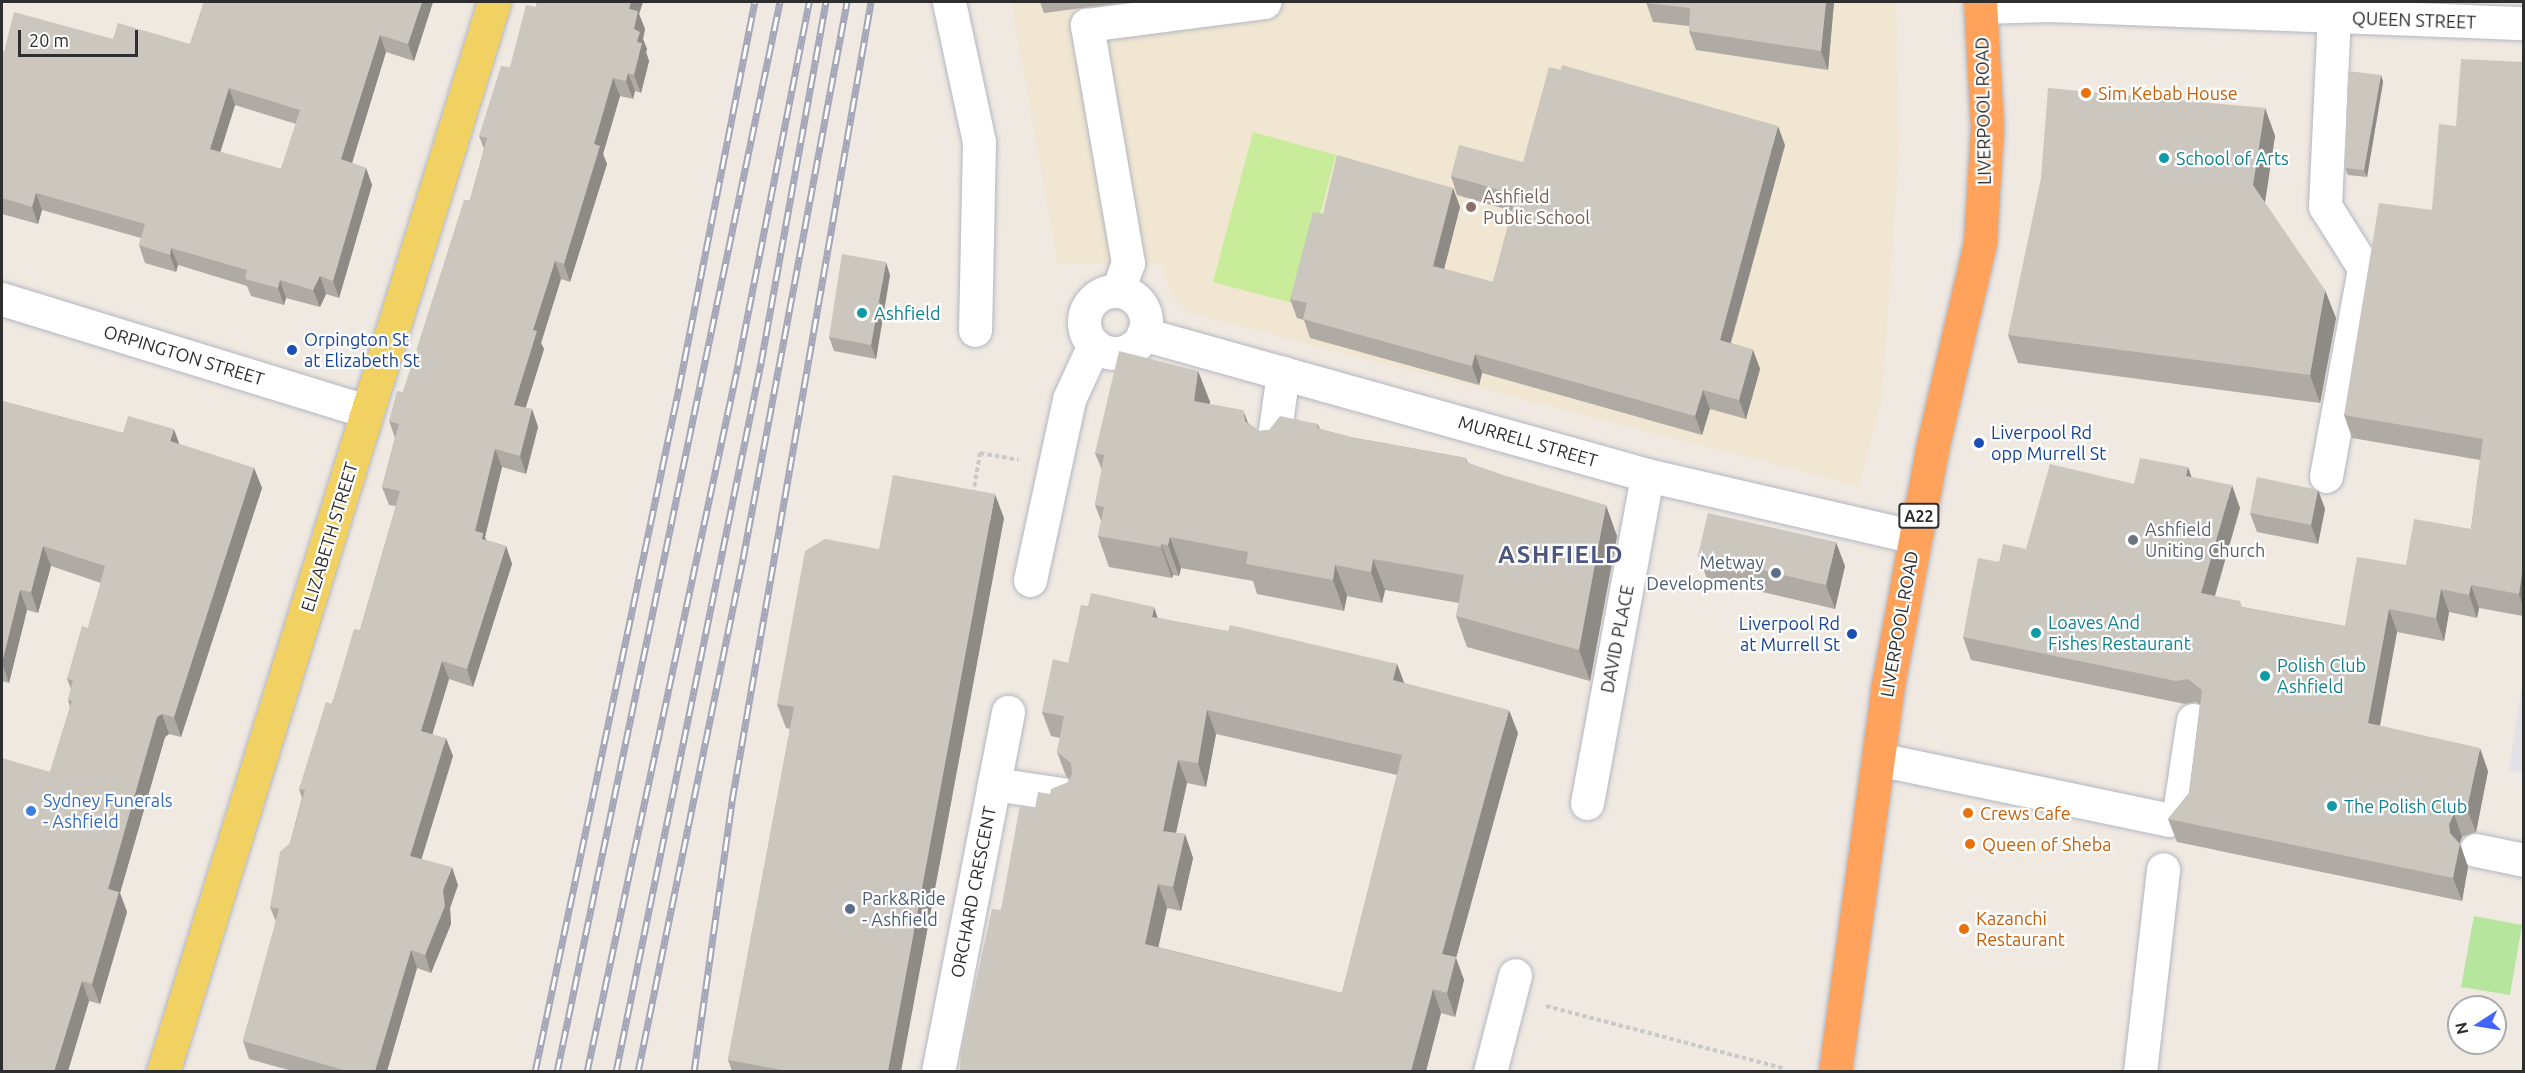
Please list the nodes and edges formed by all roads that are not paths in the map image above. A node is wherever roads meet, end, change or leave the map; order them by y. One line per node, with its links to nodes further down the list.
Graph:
1 (494, 2): 13 (main road, ELIZABETH STREET)
2 (949, 2): 9 (street)
3 (1265, 2): 7 (street)
4 (1980, 4): 5 (street, QUEEN STREET); 17 (highway, LIVERPOOL ROAD / A22)
5 (2348, 12): 6 (street, QUEEN STREET); 16 (street)
6 (2523, 23)
7 (1118, 290): 10 (street); 11 (street)
8 (2, 299): 13 (street, ORPINGTON STREET)
9 (975, 330)
10 (1143, 334): 11 (street); 12 (street, MURRELL STREET)
11 (1095, 345): 18 (street)
12 (1284, 373): 14 (street); 15 (street, MURRELL STREET)
13 (367, 411): 29 (main road, ELIZABETH STREET)
14 (1273, 444)
15 (1647, 475): 17 (street, MURRELL STREET); 24 (street, DAVID PLACE)
16 (2326, 476)
17 (1915, 537): 21 (highway, LIVERPOOL ROAD / A22)
18 (1030, 580)
19 (1008, 712): 22 (street, ORCHARD CRESCENT)
20 (2193, 720): 21 (street)
21 (1878, 759): 32 (highway, LIVERPOOL ROAD / A22)
22 (994, 784): 23 (street); 30 (street, ORCHARD CRESCENT)
23 (1062, 794)
24 (1587, 803)
25 (2476, 850): 26 (street)
26 (2523, 860)
27 (2163, 869): 33 (street)
28 (1515, 975): 31 (street)
29 (163, 1071)
30 (938, 1071)
31 (1490, 1071)
32 (1836, 1071)
33 (2140, 1071)

